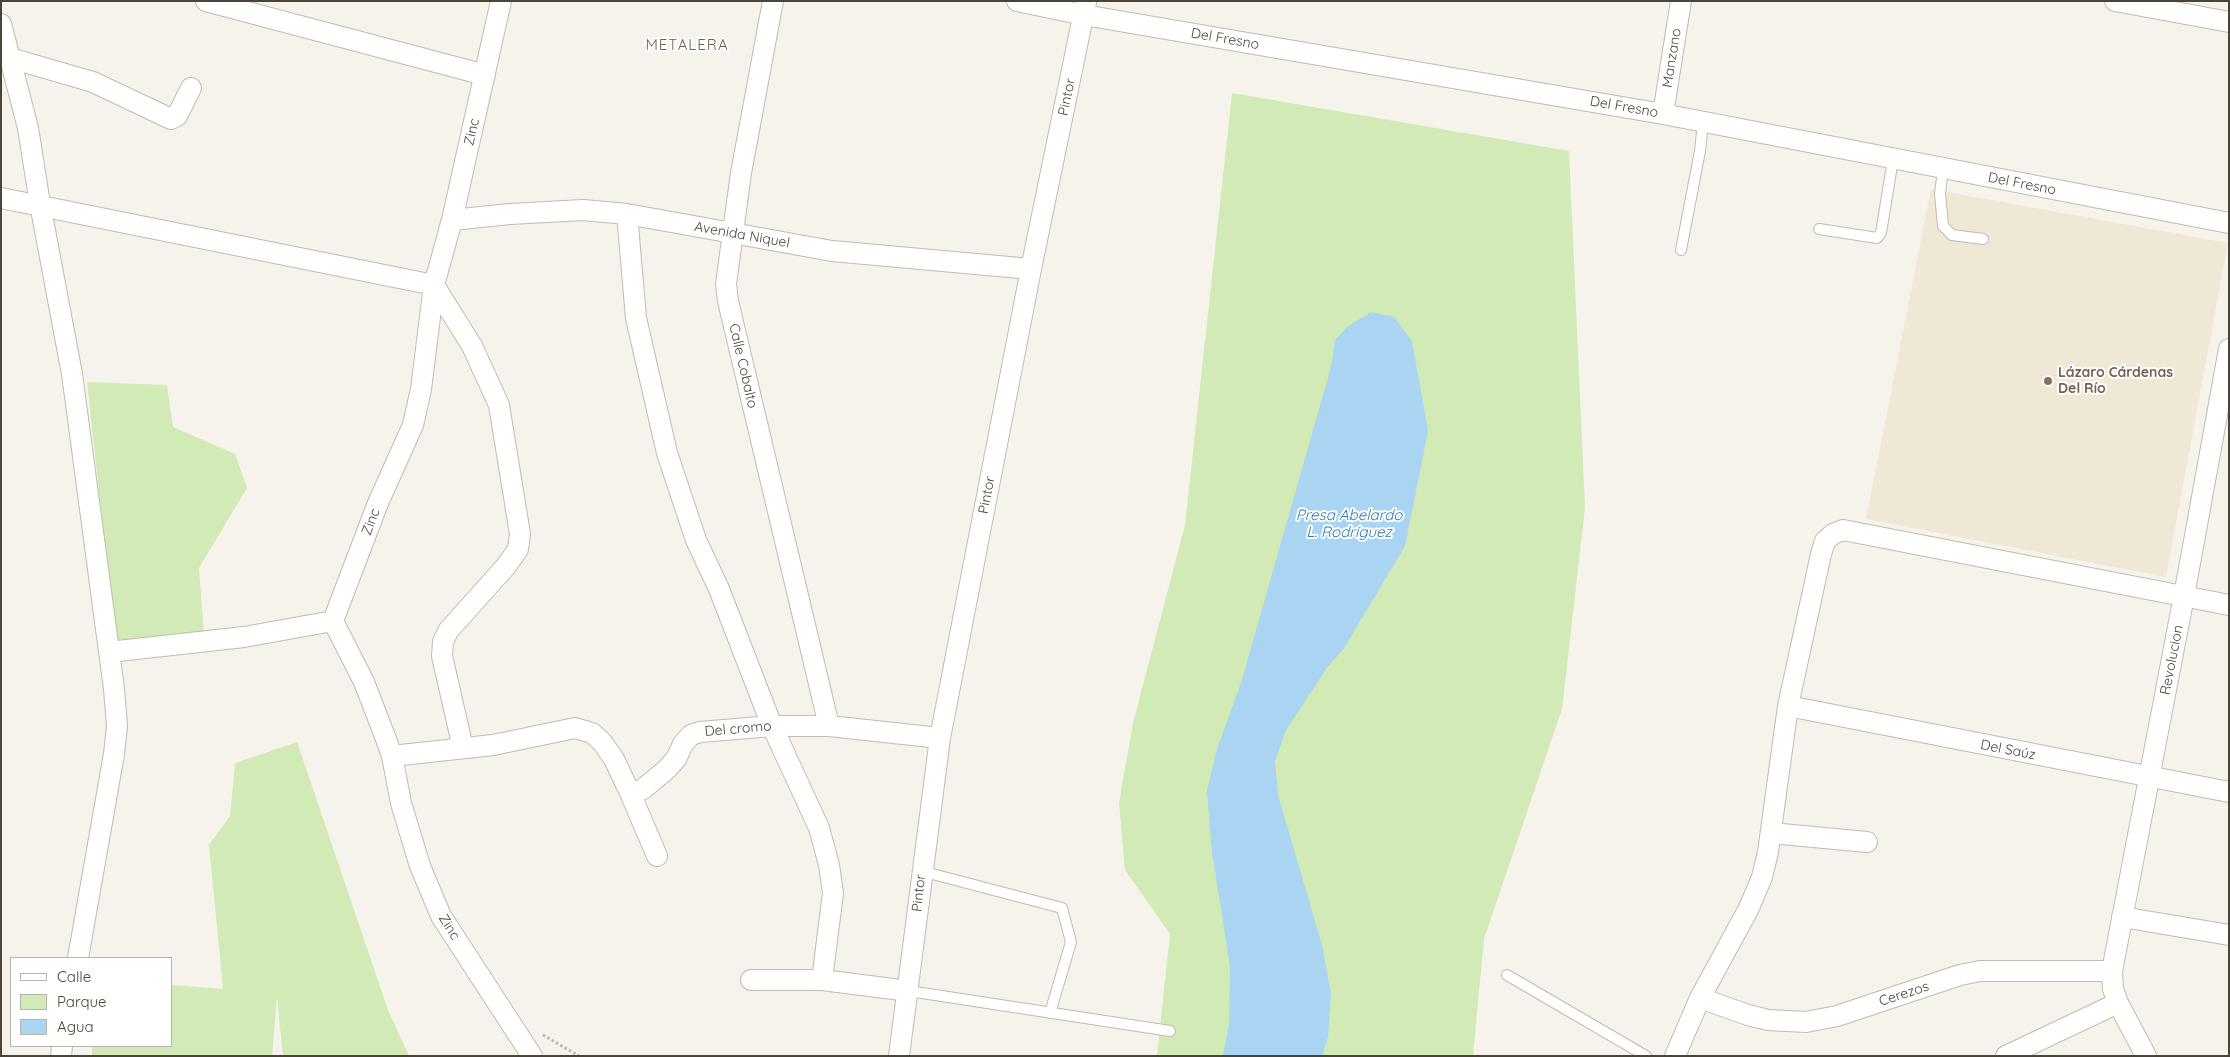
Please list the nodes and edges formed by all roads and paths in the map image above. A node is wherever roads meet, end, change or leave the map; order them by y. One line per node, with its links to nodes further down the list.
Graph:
1 (206, 1): 11 (street)
2 (501, 1): 11 (street, Zinc)
3 (773, 1): 23 (street, Calle Cobalto)
4 (1017, 1): 7 (street, Del Fresno)
5 (1681, 1): 13 (street, Manzano)
6 (2116, 1): 8 (street)
7 (1085, 8): 13 (street, Del Fresno); 26 (street, Pintor)
8 (2229, 22)
9 (1, 24): 10 (street)
10 (10, 58): 12 (street); 18 (street)
11 (485, 75): 20 (street, Zinc)
12 (191, 88)
13 (1663, 114): 14 (street, Del Fresno)
14 (1703, 122): 15 (street, Del Fresno); 25 (lane)
15 (1893, 159): 16 (street, Del Fresno); 22 (lane)
16 (1943, 169): 21 (street, Del Fresno); 24 (lane)
17 (1, 198): 18 (street)
18 (40, 204): 27 (street); 33 (street)
19 (627, 214): 20 (street, Avenida Niquel); 23 (street, Avenida Niquel); 35 (street)
20 (452, 220): 27 (street, Zinc)
21 (2229, 223)
22 (1818, 229)
23 (732, 234): 26 (street, Avenida Niquel); 36 (street, Calle Cobalto)
24 (1983, 239)
25 (1681, 250)
26 (1031, 269): 37 (street, Pintor)
27 (434, 285): 32 (street, Zinc); 38 (street)
28 (2229, 349): 29 (street, Revolucion)
29 (2223, 417): 30 (street, Revolucion)
30 (2184, 596): 31 (street); 34 (street); 40 (street, Revolucion)
31 (2229, 605)
32 (333, 621): 33 (street); 39 (street, Zinc)
33 (109, 652): 49 (street)
34 (1788, 706): 40 (street, Del Saúz); 43 (street)
35 (772, 726): 36 (street, Del cromo); 42 (street, Del cromo); 53 (street)
36 (829, 726): 37 (street, Del cromo)
37 (940, 738): 46 (street, Pintor)
38 (464, 748): 39 (street); 42 (street)
39 (392, 756): 59 (street, Zinc)
40 (2150, 778): 41 (street, Del Saúz); 47 (street, Revolucion)
41 (2229, 792)
42 (631, 795): 45 (street)
43 (1771, 833): 44 (street); 55 (street)
44 (1867, 842)
45 (657, 856)
46 (921, 871): 54 (street, Pintor); 57 (lane)
47 (2122, 917): 48 (street); 50 (street, Revolucion)
48 (2229, 936)
49 (78, 957)
50 (2112, 971): 55 (street, Cerezos); 56 (street, Revolucion)
51 (1507, 975): 61 (lane)
52 (751, 980): 53 (street)
53 (822, 980): 54 (street)
54 (909, 991): 57 (lane); 60 (street, Pintor)
55 (1700, 998): 62 (street)
56 (2118, 1003): 63 (street); 64 (street, Revolucion)
57 (1050, 1013): 58 (lane)
58 (1170, 1031)
59 (532, 1056)
60 (899, 1056)
61 (1646, 1056)
62 (1675, 1056)
63 (2006, 1056)
64 (2146, 1056)

